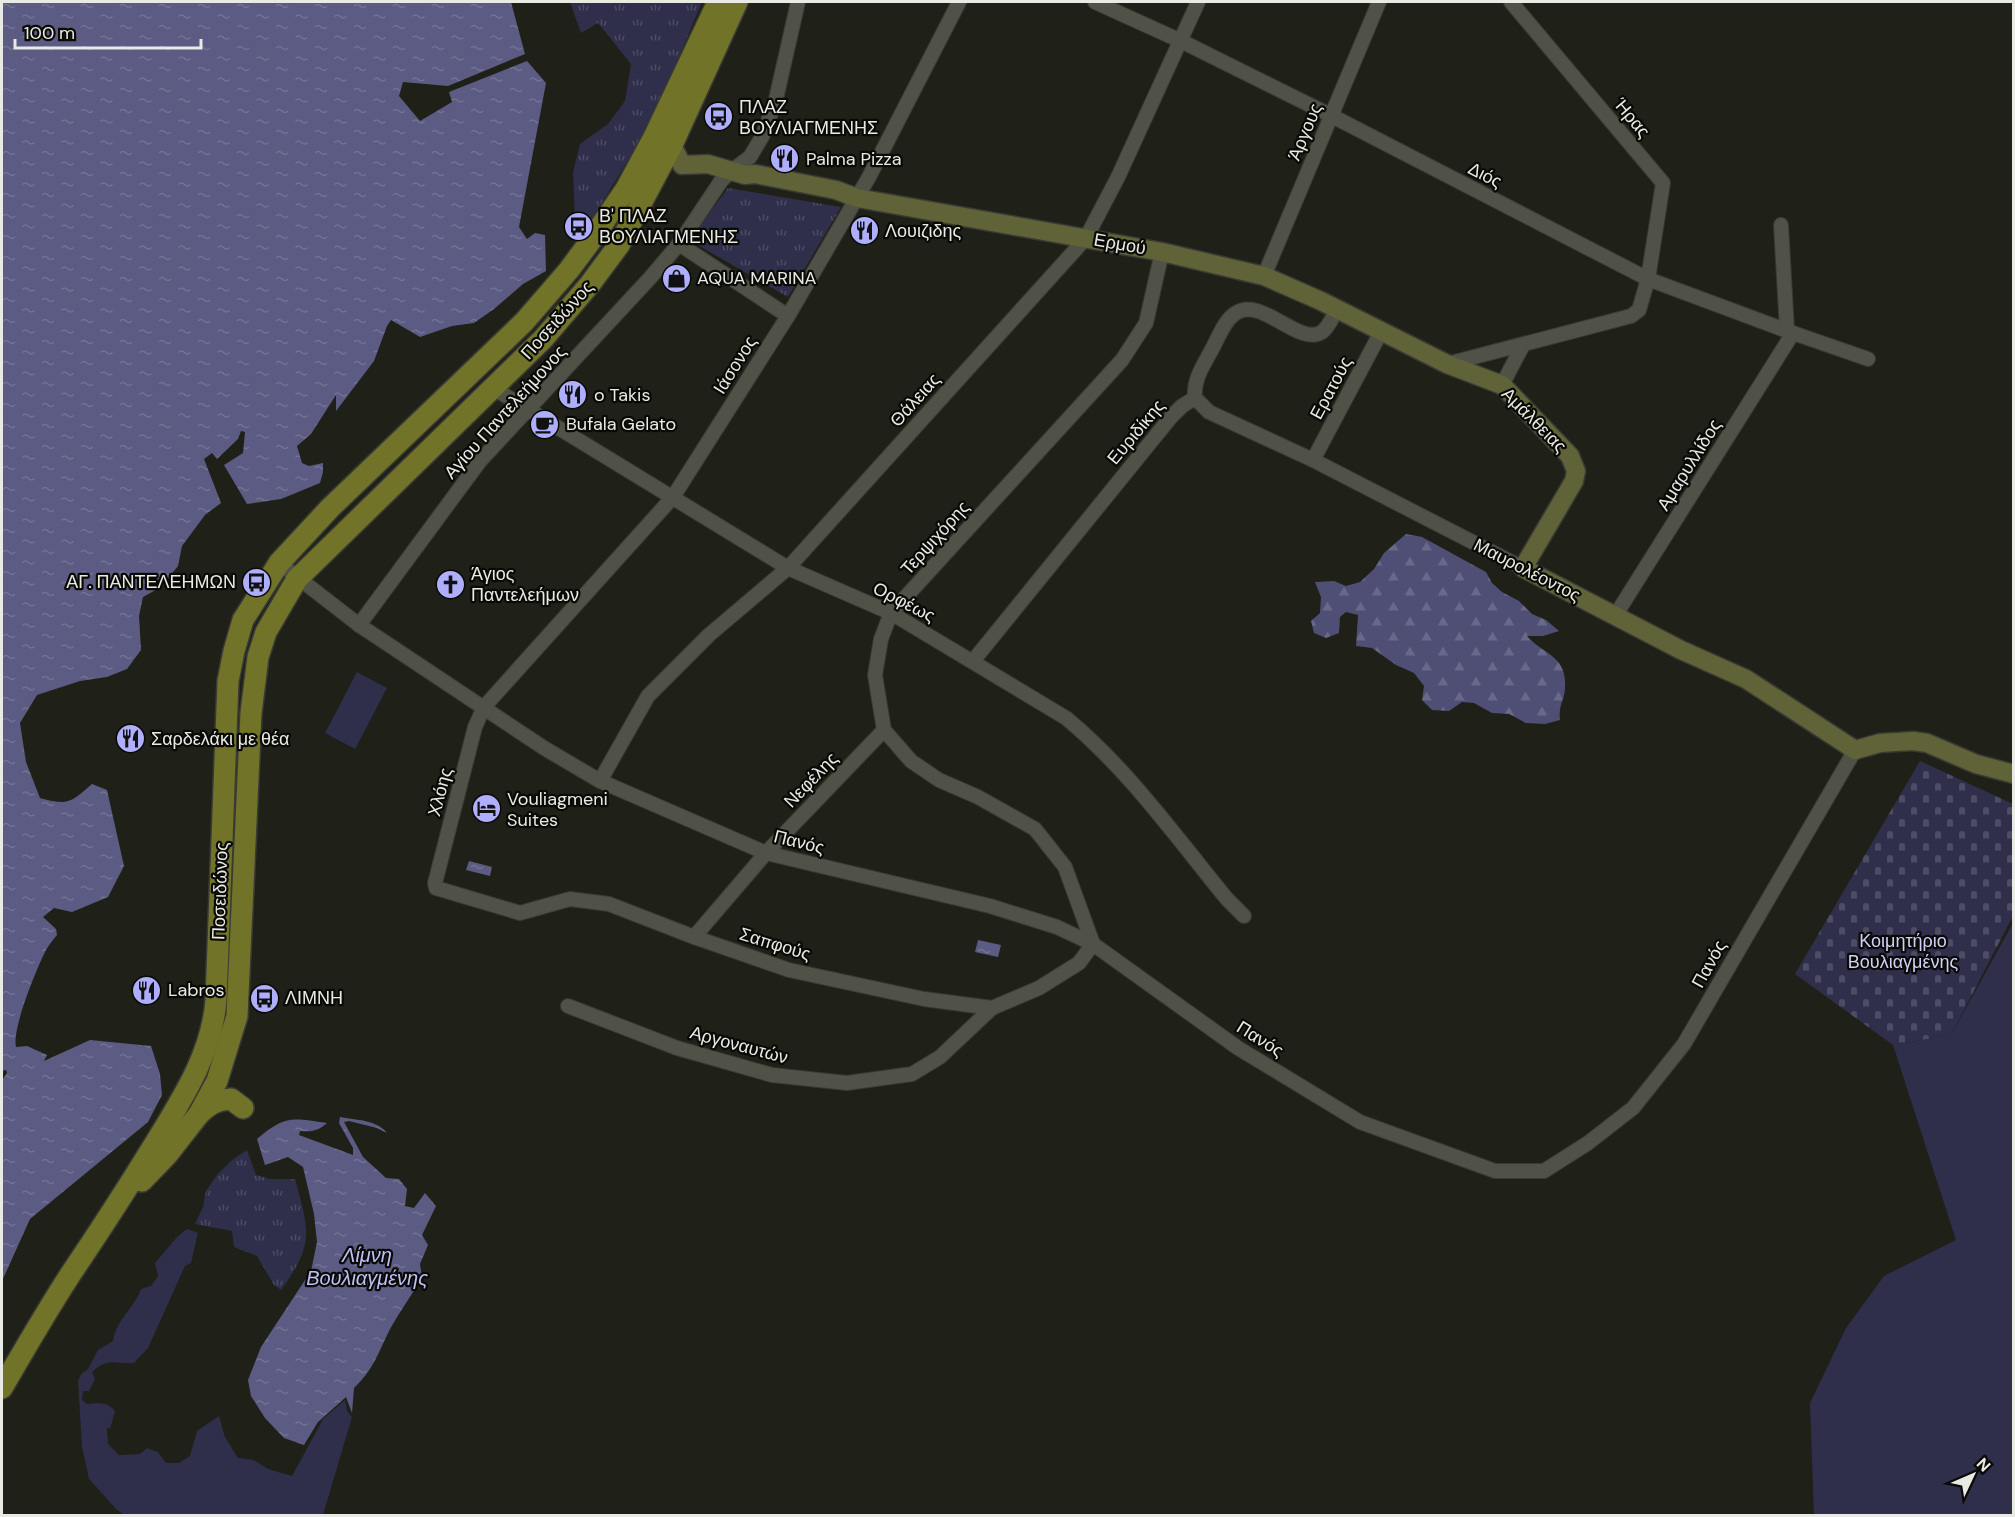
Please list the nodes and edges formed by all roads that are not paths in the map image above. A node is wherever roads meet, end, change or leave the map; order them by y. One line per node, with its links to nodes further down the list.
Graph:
1 (718, 2): 11 (main road, Ποσειδώνος)
2 (737, 2): 11 (main road, Ποσειδώνος)
3 (798, 2): 12 (street, Αγίου Παντελεήμονος)
4 (959, 2): 13 (street, Ιάσονος)
5 (1095, 2): 9 (street, Διός)
6 (1198, 2): 9 (street, Θάλειας)
7 (1378, 2): 10 (street, Άργους)
8 (1511, 2): 19 (street, Ήρας)
9 (1181, 41): 10 (street, Διός); 15 (street, Θάλειας)
10 (1332, 116): 18 (street, Άργους); 19 (street, Διός)
11 (663, 141): 12 (street, Ερμού); 28 (main road, Ποσειδώνος); 33 (main road, Ποσειδώνος)
12 (737, 173): 13 (street, Ερμού); 16 (street, Αγίου Παντελεήμονος)
13 (852, 197): 15 (street, Ερμού); 21 (street, Ιάσονος)
14 (1781, 225): 22 (street)
15 (1086, 238): 17 (street, Ερμού); 34 (street, Θάλειας)
16 (679, 244): 21 (street); 30 (street, Αγίου Παντελεήμονος)
17 (1162, 252): 18 (street, Ερμού); 37 (street, Τερψιχόρης)
18 (1264, 276): 20 (street, Ερμού)
19 (1648, 279): 22 (street, Διός); 24 (street, Ήρας)
20 (1337, 309): 23 (street, Ερμού); 29 (street)
21 (788, 316): 32 (street, Ιάσονος)
22 (1790, 332): 25 (street, Διός); 38 (street, Αμαρυλλίδος)
23 (1381, 333): 26 (street, Αμάλθειας); 31 (street, Ερατούς)
24 (1523, 345): 26 (street, Ήρας); 27 (street)
25 (1868, 359)
26 (1447, 364): 27 (street, Αμάλθειας)
27 (1502, 385): 35 (street, Αμάλθειας)
28 (493, 388): 30 (street, Ορφέως); 36 (main road, Ποσειδώνος)
29 (1195, 398): 31 (street, Μαυρολέοντος); 40 (street, Ευριδίκης)
30 (527, 408): 32 (street, Ορφέως); 39 (street, Αγίου Παντελεήμονος)
31 (1313, 460): 35 (street, Μαυρολέοντος)
32 (673, 497): 34 (street, Ορφέως); 41 (street, Ιάσονος)
33 (279, 563): 36 (street); 53 (main road, Ποσειδώνος)
34 (788, 568): 37 (street, Ορφέως); 45 (street, Θάλειας)
35 (1522, 568): 38 (street, Μαυρολέοντος)
36 (297, 579): 39 (street); 54 (main road, Ποσειδώνος)
37 (891, 613): 40 (street, Ορφέως); 42 (street, Τερψιχόρης)
38 (1615, 616): 43 (street, Μαυρολέοντος)
39 (358, 625): 41 (street)
40 (973, 661): 48 (street, Ορφέως)
41 (484, 707): 45 (street, Πανός); 47 (street, Χλόης)
42 (884, 730): 46 (street, Νεφέλης); 50 (street)
43 (1855, 750): 44 (street); 50 (street, Πανός)
44 (2013, 774)
45 (600, 781): 46 (street, Πανός)
46 (766, 853): 49 (street, Νεφέλης); 50 (street, Πανός)
47 (436, 888): 49 (street, Σαπφούς)
48 (1244, 916)
49 (694, 937): 52 (street, Σαπφούς)
50 (1093, 944): 52 (street)
51 (568, 1006): 52 (street, Αργοναυτών)
52 (992, 1008)
53 (206, 1047): 54 (main road); 57 (main road, Ποσειδώνος)
54 (224, 1058): 56 (main road, Ποσειδώνος)
55 (243, 1108): 56 (main road)
56 (199, 1114): 57 (main road, Ποσειδώνος)
57 (116, 1207): 58 (main road, Ποσειδώνος)
58 (2, 1388)

